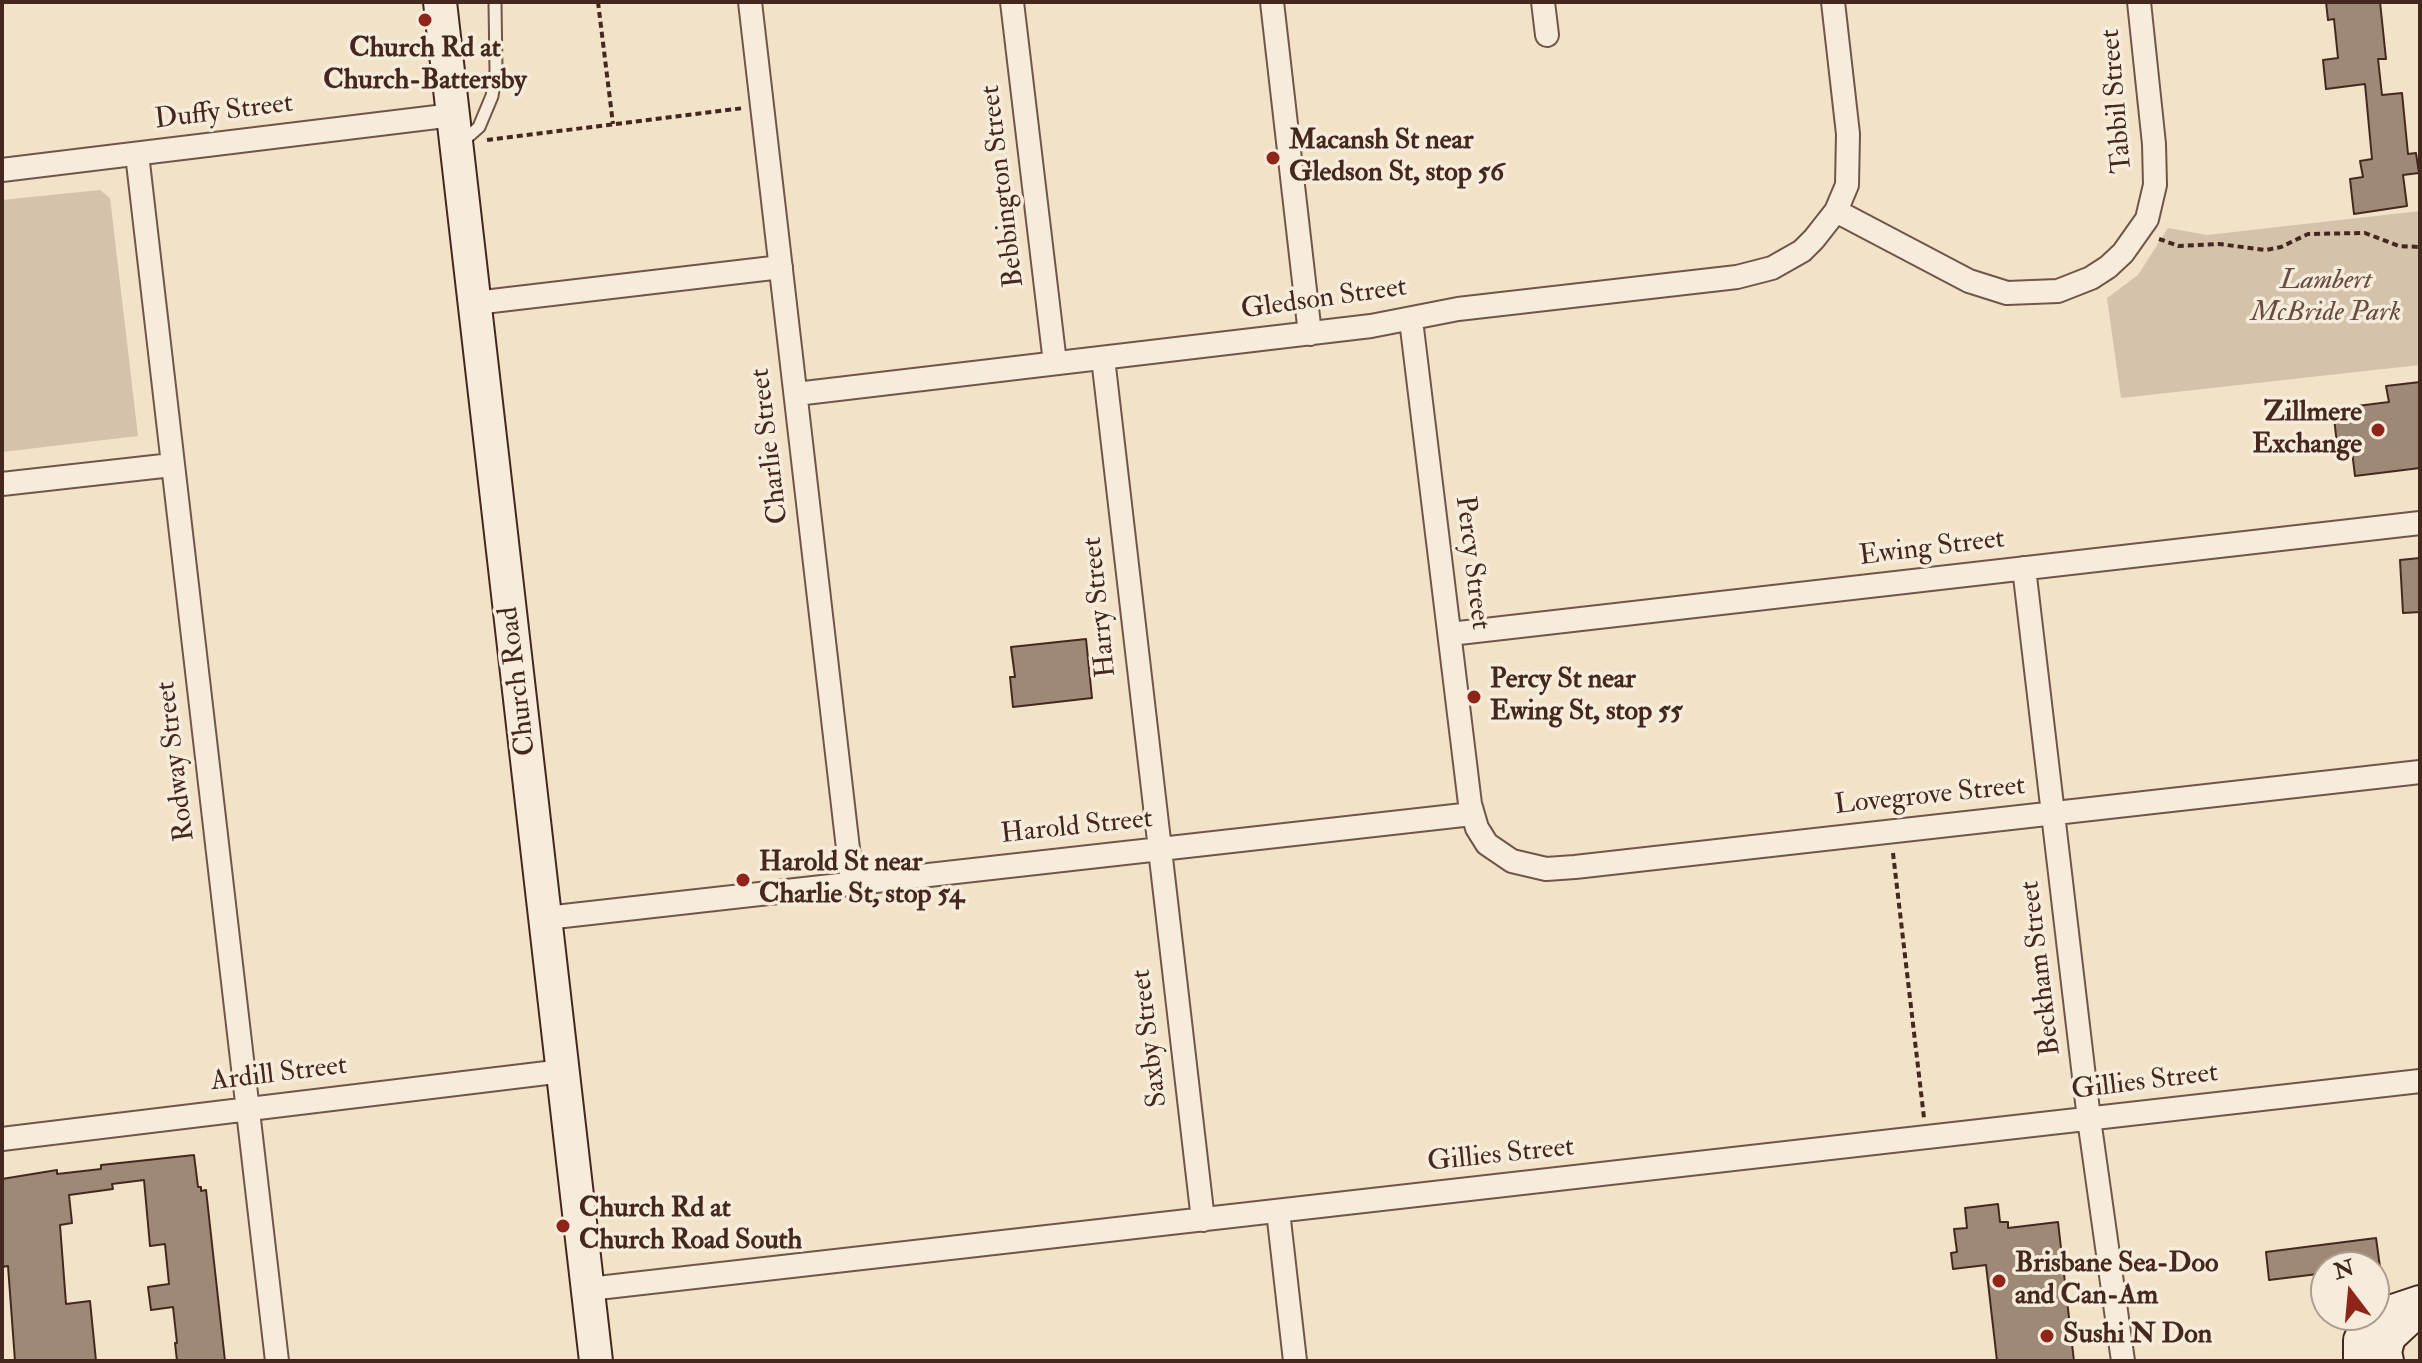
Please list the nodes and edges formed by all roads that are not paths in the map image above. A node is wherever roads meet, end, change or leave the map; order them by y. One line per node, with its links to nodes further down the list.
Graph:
1 (440, 2): 10 (street, Church Road)
2 (495, 2): 10 (lane)
3 (750, 2): 14 (street, Charlie Street)
4 (1012, 2): 19 (street, Bebbington Street)
5 (1272, 2): 17 (street)
6 (1543, 2): 9 (street)
7 (1833, 2): 13 (street)
8 (2139, 2): 13 (street, Tabbil Street)
9 (1547, 35)
10 (463, 131): 11 (street, Duffy Street); 15 (street, Church Road)
11 (137, 154): 12 (street, Duffy Street); 21 (street, Rodway Street)
12 (2, 170)
13 (1836, 211): 16 (street, Gledson Street)
14 (781, 267): 15 (street); 20 (street, Charlie Street)
15 (475, 303): 31 (street, Church Road)
16 (1411, 320): 17 (street, Gledson Street); 25 (street, Percy Street)
17 (1310, 334): 18 (street, Gledson Street)
18 (1103, 358): 19 (street, Gledson Street); 29 (street, Harry Street)
19 (1055, 363): 20 (street, Gledson Street)
20 (796, 394): 30 (street, Charlie Street)
21 (172, 465): 22 (street); 34 (street, Rodway Street)
22 (2, 484)
23 (2420, 523): 24 (street, Ewing Street)
24 (2024, 568): 25 (street, Ewing Street); 27 (street, Beckham Street)
25 (1450, 634): 28 (street, Percy Street)
26 (2420, 772): 27 (street, Lovegrove Street)
27 (2054, 813): 28 (street, Lovegrove Street); 35 (street, Beckham Street)
28 (1472, 814): 29 (street, Harold Street)
29 (1159, 849): 30 (street, Harold Street); 38 (street, Saxby Street)
30 (852, 883): 31 (street, Harold Street)
31 (546, 918): 32 (street, Church Road)
32 (563, 1071): 34 (street, Ardill Street); 39 (street, Church Road)
33 (2420, 1081): 35 (street, Gillies Street)
34 (248, 1109): 36 (street, Ardill Street); 42 (street, Rodway Street)
35 (2089, 1119): 37 (street, Gillies Street); 45 (street, Beckham Street)
36 (2, 1139)
37 (1278, 1211): 38 (street, Gillies Street); 44 (street)
38 (1203, 1220): 39 (street, Gillies Street)
39 (589, 1289): 43 (street, Church Road)
40 (2420, 1302): 46 (street)
41 (2420, 1308): 47 (street)
42 (277, 1361)
43 (596, 1361)
44 (1295, 1361)
45 (2123, 1361)
46 (2360, 1361)
47 (2387, 1361)

